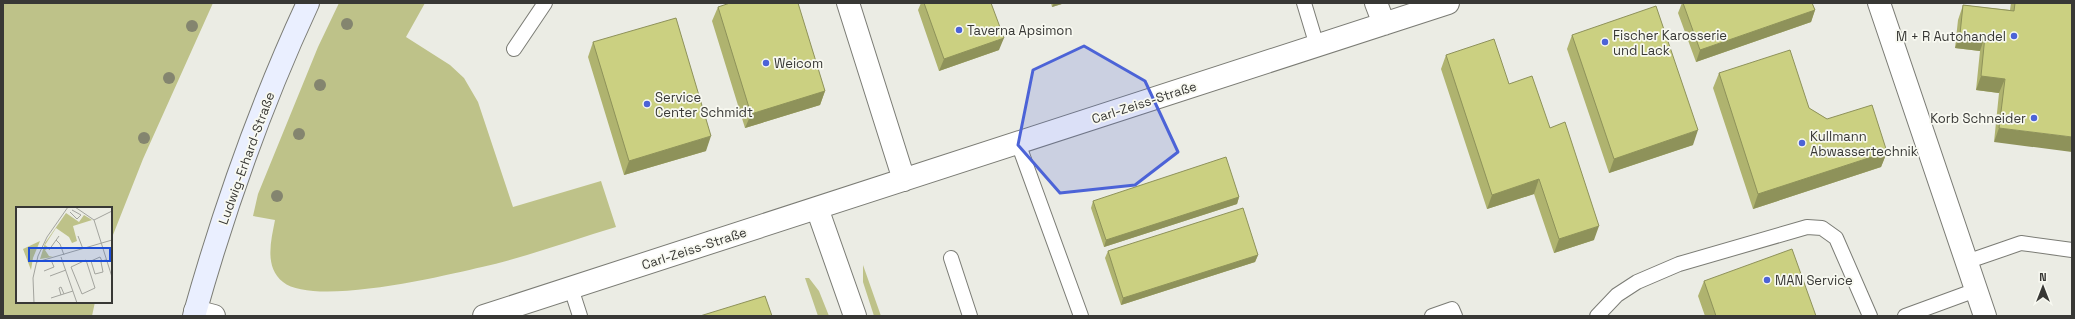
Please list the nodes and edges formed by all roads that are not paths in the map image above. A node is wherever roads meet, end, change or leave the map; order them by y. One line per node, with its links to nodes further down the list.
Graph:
1 (308, 3): 19 (main road, Ludwig-Erhard-Straße)
2 (545, 3): 10 (lane)
3 (848, 3): 12 (street)
4 (1304, 3): 9 (lane)
5 (1376, 3): 8 (street)
6 (1448, 3): 8 (street, Carl-Zeiss-Straße)
7 (1879, 3): 16 (street)
8 (1384, 24): 9 (street, Carl-Zeiss-Straße)
9 (1317, 46): 11 (street, Carl-Zeiss-Straße)
10 (514, 49)
11 (1018, 143): 12 (street, Carl-Zeiss-Straße); 24 (lane)
12 (904, 180): 13 (street, Carl-Zeiss-Straße)
13 (817, 208): 17 (street, Carl-Zeiss-Straße); 22 (street)
14 (2072, 250): 16 (lane)
15 (951, 258): 23 (lane)
16 (1966, 262): 18 (street)
17 (571, 288): 20 (street, Carl-Zeiss-Straße); 21 (lane)
18 (1976, 290): 29 (lane); 30 (street)
19 (201, 314)
20 (484, 316)
21 (580, 316)
22 (855, 316)
23 (970, 316)
24 (1081, 316)
25 (1432, 316): 26 (lane)
26 (1455, 316)
27 (1597, 316): 28 (lane)
28 (1870, 316)
29 (1905, 316)
30 (1985, 316)

